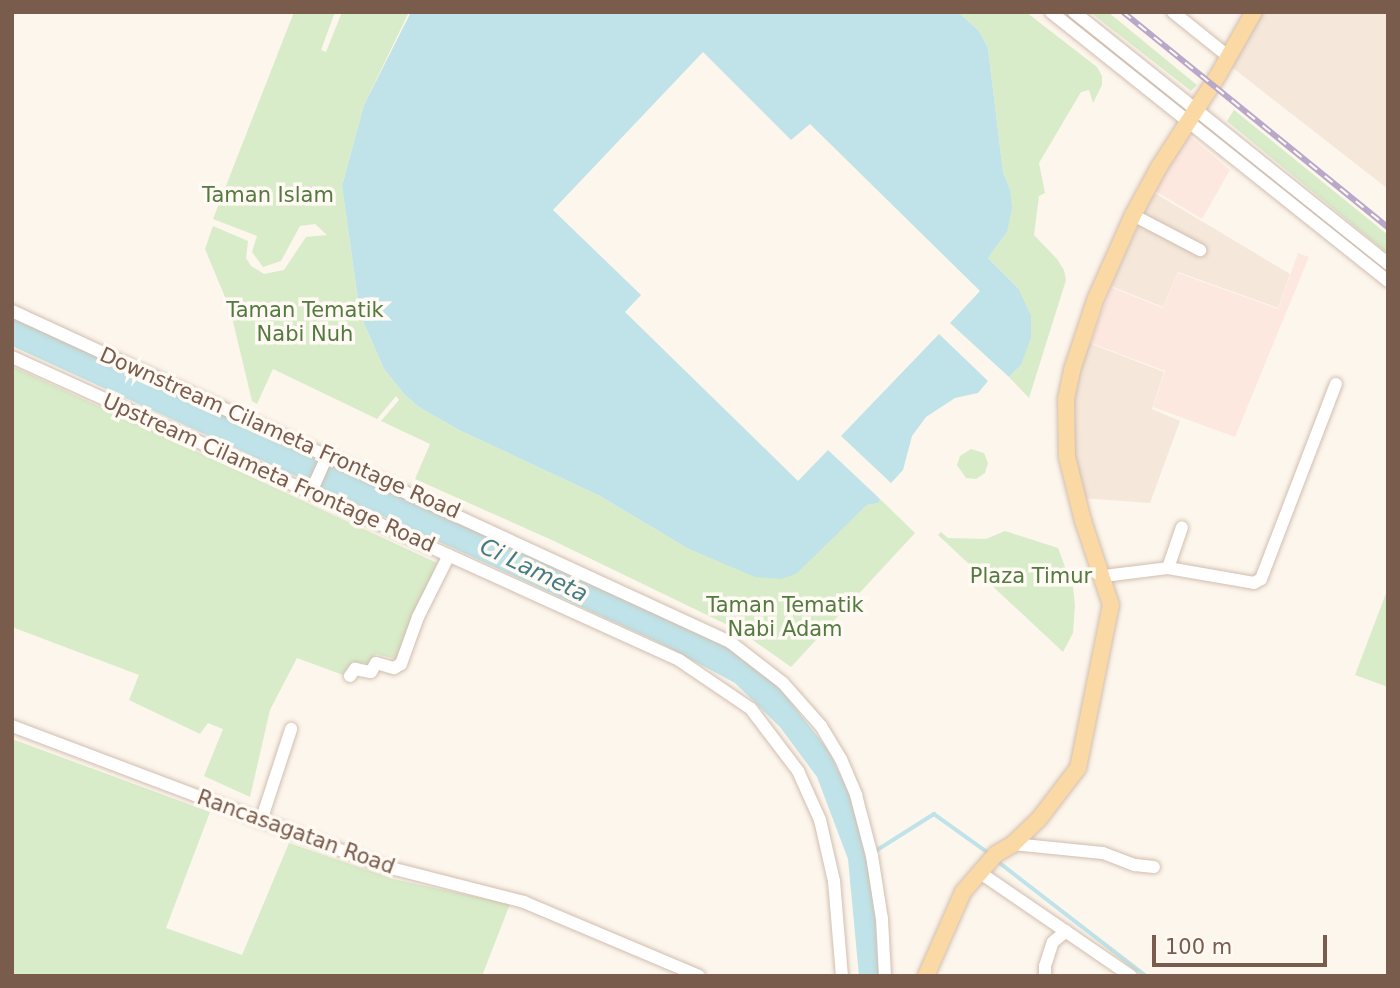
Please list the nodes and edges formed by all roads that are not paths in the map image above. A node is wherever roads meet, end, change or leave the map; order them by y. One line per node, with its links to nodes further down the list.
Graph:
1 (1051, 12): 6 (street)
2 (1074, 12): 6 (street)
3 (1173, 12): 5 (street)
4 (1254, 12): 5 (main road)
5 (1228, 57): 6 (main road)
6 (1193, 115): 7 (main road); 9 (street); 10 (street)
7 (1133, 215): 8 (street); 19 (main road)
8 (1200, 250)
9 (1388, 264)
10 (1388, 281)
11 (12, 311): 14 (street, Downstream Cilameta Frontage Road)
12 (12, 357): 15 (street, Upstream Cilameta Frontage Road)
13 (1336, 384): 18 (street)
14 (326, 458): 15 (street); 30 (street, Downstream Cilameta Frontage Road)
15 (312, 489): 17 (street, Upstream Cilameta Frontage Road)
16 (1182, 527): 18 (street)
17 (449, 555): 20 (street); 29 (street, Upstream Cilameta Frontage Road)
18 (1168, 568): 19 (street)
19 (1104, 576): 24 (main road)
20 (350, 676)
21 (12, 726): 23 (street, Rancasagatan Road)
22 (291, 729): 23 (street)
23 (261, 821): 28 (street, Rancasagatan Road)
24 (1013, 844): 25 (main road); 26 (street)
25 (986, 864): 27 (street); 31 (main road)
26 (1154, 867)
27 (1066, 931): 32 (street); 33 (street)
28 (699, 976)
29 (842, 976)
30 (885, 976)
31 (926, 976)
32 (1045, 976)
33 (1131, 976)

